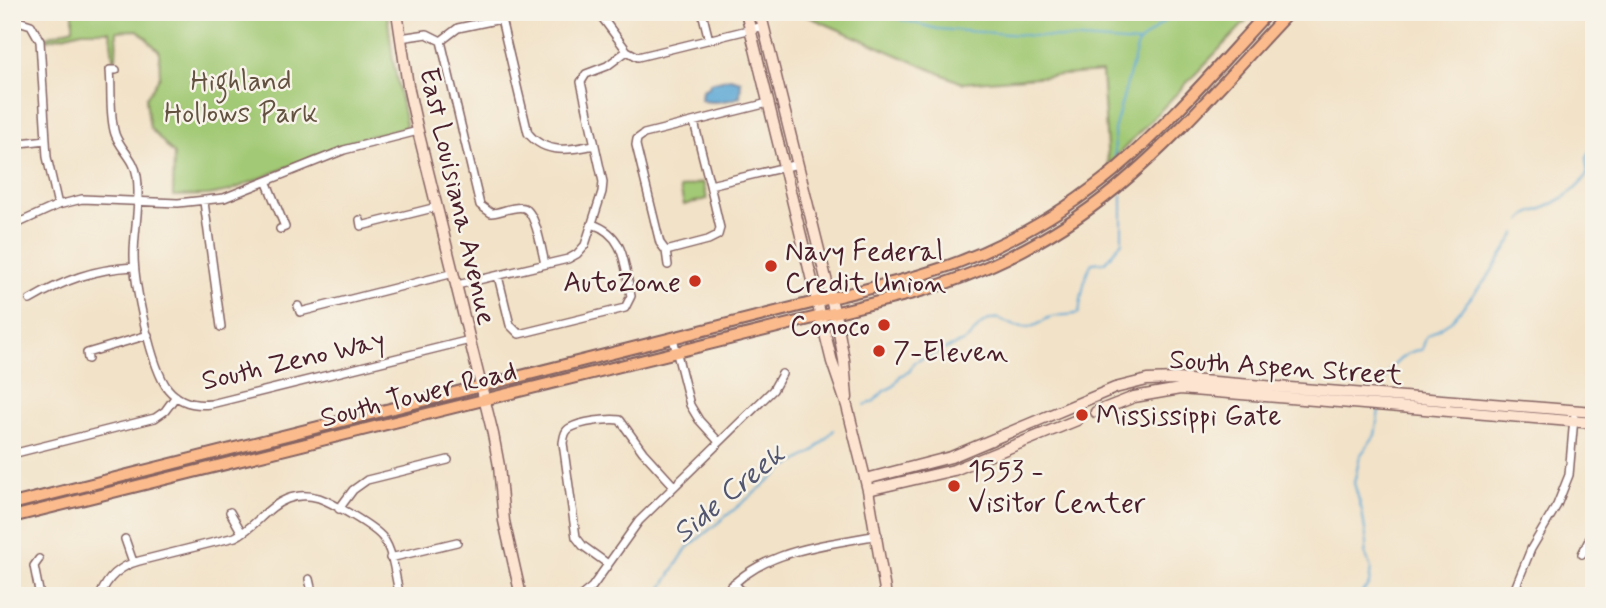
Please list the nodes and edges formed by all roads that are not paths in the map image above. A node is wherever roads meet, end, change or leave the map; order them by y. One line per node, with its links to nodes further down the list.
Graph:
1 (397, 12): 13 (street, East Louisiana Avenue)
2 (534, 12): 10 (street)
3 (598, 12): 16 (street)
4 (702, 12): 14 (street)
5 (746, 12): 12 (street)
6 (760, 12): 11 (street)
7 (1268, 12): 37 (main road)
8 (1289, 12): 44 (main road)
9 (12, 19): 21 (street)
10 (501, 19): 15 (street); 23 (street)
11 (764, 26): 12 (street); 24 (street)
12 (750, 30): 14 (street); 18 (street)
13 (400, 38): 15 (street); 20 (street, East Louisiana Avenue)
14 (709, 40): 16 (street)
15 (441, 41): 38 (street)
16 (627, 51): 23 (street)
17 (116, 70): 28 (street)
18 (768, 103): 19 (street); 25 (street)
19 (694, 122): 27 (street); 36 (street)
20 (418, 131): 26 (street); 31 (street, East Louisiana Avenue)
21 (46, 140): 22 (street); 30 (street)
22 (12, 144)
23 (594, 145): 33 (street)
24 (798, 164): 25 (street); 45 (street)
25 (784, 168): 27 (street); 47 (street)
26 (267, 183): 29 (street); 35 (street)
27 (710, 186): 36 (street)
28 (137, 201): 29 (street); 30 (street); 40 (street)
29 (204, 202): 51 (street)
30 (58, 205): 34 (street)
31 (437, 207): 32 (street); 41 (street, East Louisiana Avenue)
32 (360, 220)
33 (592, 223): 38 (street); 42 (street)
34 (12, 226)
35 (280, 229)
36 (666, 251): 39 (street)
37 (981, 253): 44 (main road); 45 (main road, South Tower Road)
38 (545, 264): 42 (street)
39 (668, 265)
40 (134, 267): 46 (street); 52 (street)
41 (454, 273): 43 (street, East Louisiana Avenue); 48 (street)
42 (498, 275): 43 (street)
43 (457, 285): 54 (street, East Louisiana Avenue)
44 (935, 286): 49 (main road, South Tower Road)
45 (831, 298): 47 (main road, South Tower Road); 49 (street)
46 (30, 300)
47 (817, 302): 50 (street); 53 (main road, South Tower Road)
48 (298, 306)
49 (834, 313): 50 (main road, South Tower Road); 62 (street)
50 (821, 316): 55 (main road, South Tower Road); 62 (street)
51 (221, 327)
52 (148, 335): 56 (street); 59 (street)
53 (673, 338): 55 (street); 58 (main road, South Tower Road)
54 (470, 340): 58 (street, East Louisiana Avenue); 59 (street, South Zeno Way)
55 (676, 352): 60 (main road, South Tower Road); 71 (street)
56 (88, 359)
57 (782, 374): 71 (street)
58 (482, 385): 60 (street, East Louisiana Avenue); 80 (main road, South Tower Road)
59 (176, 396): 74 (street, South Zeno Way)
60 (485, 400): 83 (main road, South Tower Road); 100 (street, East Louisiana Avenue)
61 (1373, 400): 63 (street, South Aspen Street); 65 (street, South Aspen Street); 70 (street, South Aspen Street)
62 (848, 406): 77 (street)
63 (1462, 406): 64 (street, South Aspen Street); 68 (street, South Aspen Street)
64 (1574, 410): 66 (street, South Aspen Street); 68 (street)
65 (1096, 412)
66 (1594, 412)
67 (1077, 420): 73 (street)
68 (1574, 421): 69 (street, South Aspen Street); 105 (street)
69 (1594, 423)
70 (992, 439): 72 (street, South Aspen Street); 73 (street)
71 (719, 442): 78 (street)
72 (974, 447): 76 (street); 77 (street, South Aspen Street)
73 (998, 453): 76 (street)
74 (12, 454)
75 (448, 460): 81 (street)
76 (979, 461): 79 (street)
77 (866, 479): 79 (street)
78 (674, 486): 93 (street); 93 (street)
79 (869, 491): 86 (street)
80 (12, 504)
81 (339, 509): 85 (street); 90 (street)
82 (230, 512): 85 (street)
83 (12, 517)
84 (1594, 530): 89 (street)
85 (242, 533): 92 (street)
86 (878, 535): 95 (street); 104 (street)
87 (125, 539): 92 (street)
88 (457, 542): 90 (street)
89 (1582, 554)
90 (390, 558): 99 (street)
91 (39, 559): 96 (street)
92 (133, 562): 97 (street)
93 (608, 564): 101 (street)
94 (309, 579): 98 (street)
95 (734, 583): 102 (street); 103 (street)
96 (40, 596)
97 (100, 596)
98 (313, 596)
99 (400, 596)
100 (521, 596)
101 (581, 596)
102 (722, 596)
103 (746, 596)
104 (886, 596)
105 (1512, 596)

